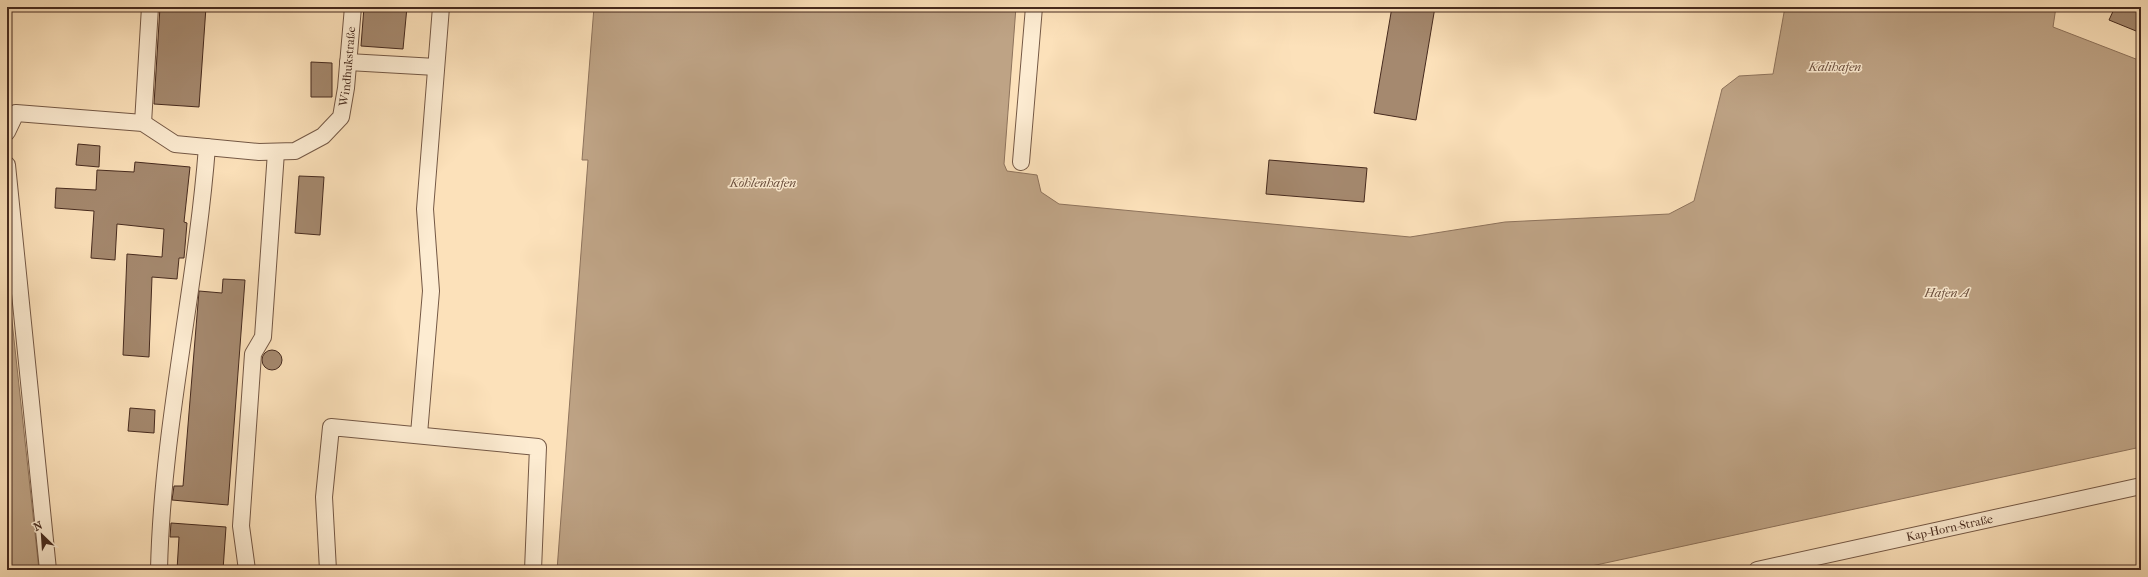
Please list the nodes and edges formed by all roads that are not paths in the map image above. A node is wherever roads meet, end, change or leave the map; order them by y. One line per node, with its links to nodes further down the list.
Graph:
1 (150, 7): 7 (street)
2 (352, 7): 5 (street, Windhukstraße)
3 (441, 7): 6 (street)
4 (1034, 7): 11 (street)
5 (348, 62): 6 (street); 10 (street, Windhukstraße)
6 (436, 67): 13 (street)
7 (143, 123): 8 (street); 9 (street)
8 (7, 132)
9 (207, 147): 10 (street); 16 (street)
10 (276, 152): 17 (street)
11 (1021, 162)
12 (7, 166): 15 (street)
13 (419, 434): 18 (street); 19 (street)
14 (2141, 486): 20 (street, Kap-Horn-Straße)
15 (48, 570)
16 (159, 570)
17 (247, 570)
18 (328, 570)
19 (533, 570)
20 (1757, 570)

